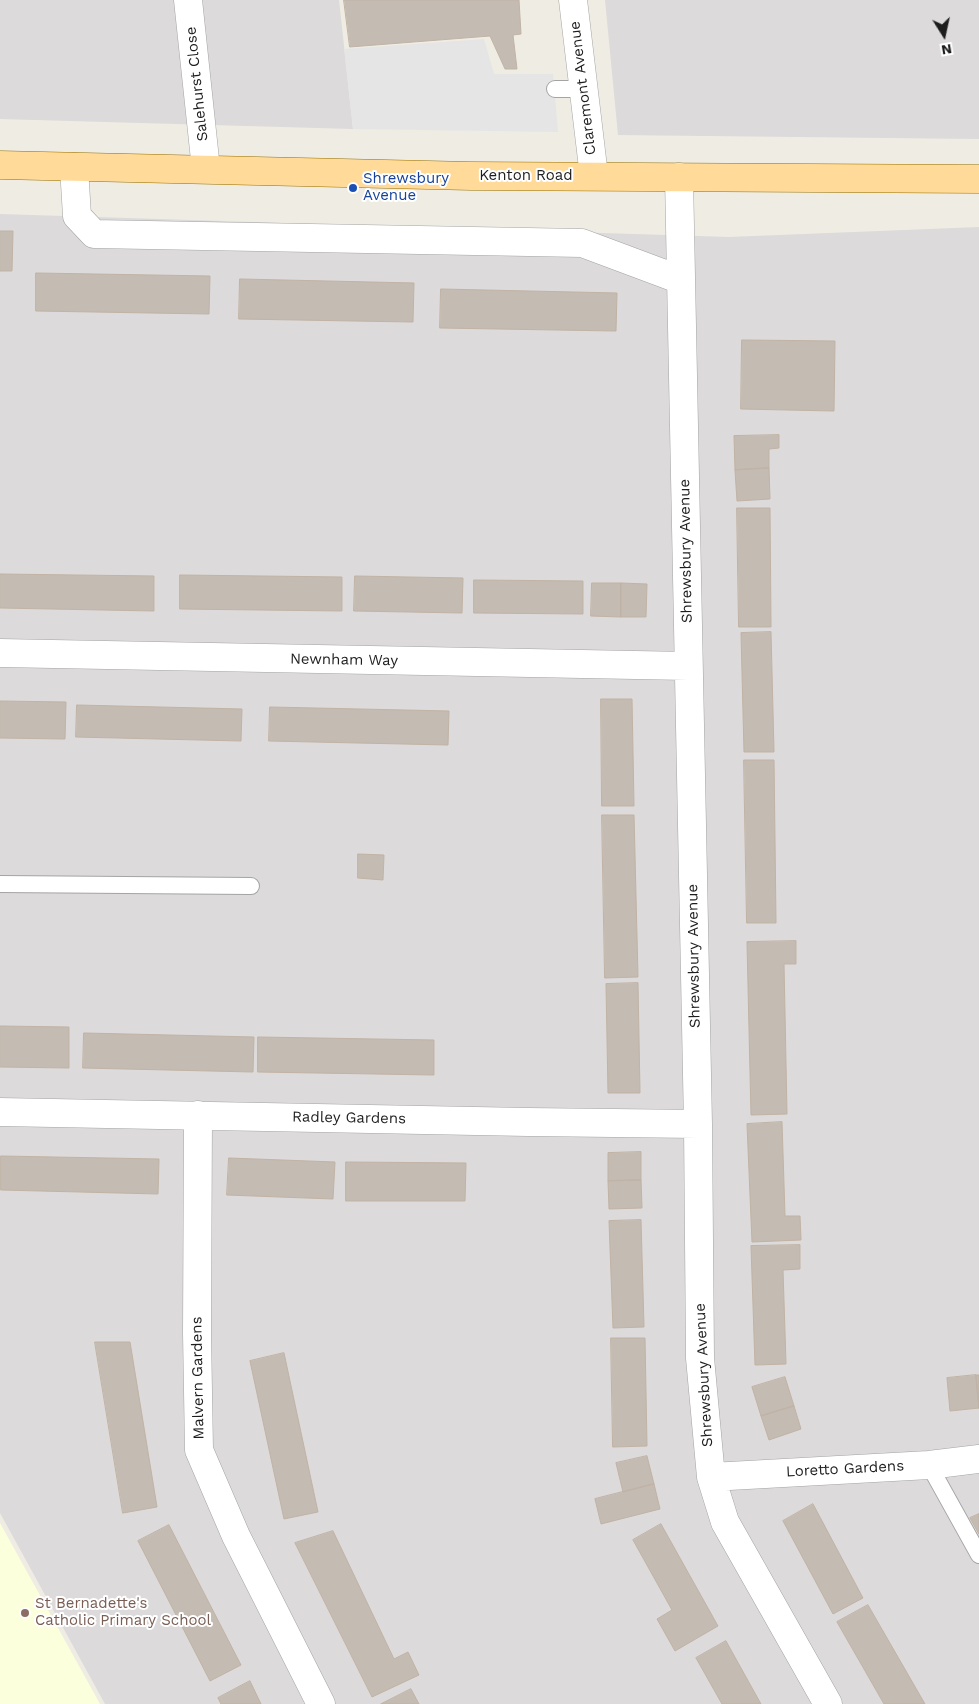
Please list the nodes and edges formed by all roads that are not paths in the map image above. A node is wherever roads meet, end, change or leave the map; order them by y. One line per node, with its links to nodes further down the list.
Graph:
1 (188, 0): 7 (street, Salehurst Close)
2 (573, 0): 4 (street, Claremont Avenue)
3 (555, 89): 4 (lane)
4 (584, 89): 8 (street, Claremont Avenue)
5 (0, 165): 6 (main road, Kenton Road)
6 (74, 167): 7 (main road, Kenton Road); 11 (street)
7 (206, 169): 8 (main road, Kenton Road)
8 (594, 176): 9 (main road, Kenton Road)
9 (679, 177): 10 (main road, Kenton Road); 11 (street, Shrewsbury Avenue)
10 (979, 179)
11 (681, 280): 13 (street, Shrewsbury Avenue)
12 (0, 653): 13 (street, Newnham Way)
13 (688, 666): 18 (street, Shrewsbury Avenue)
14 (0, 884): 15 (lane)
15 (251, 886)
16 (0, 1112): 17 (street, Radley Gardens)
17 (198, 1115): 18 (street, Radley Gardens); 23 (street, Malvern Gardens)
18 (698, 1124): 21 (street, Shrewsbury Avenue)
19 (979, 1459): 20 (street, Loretto Gardens)
20 (929, 1465): 21 (street, Loretto Gardens); 22 (lane)
21 (710, 1477): 24 (street, Shrewsbury Avenue)
22 (979, 1555)
23 (321, 1704)
24 (828, 1704)

